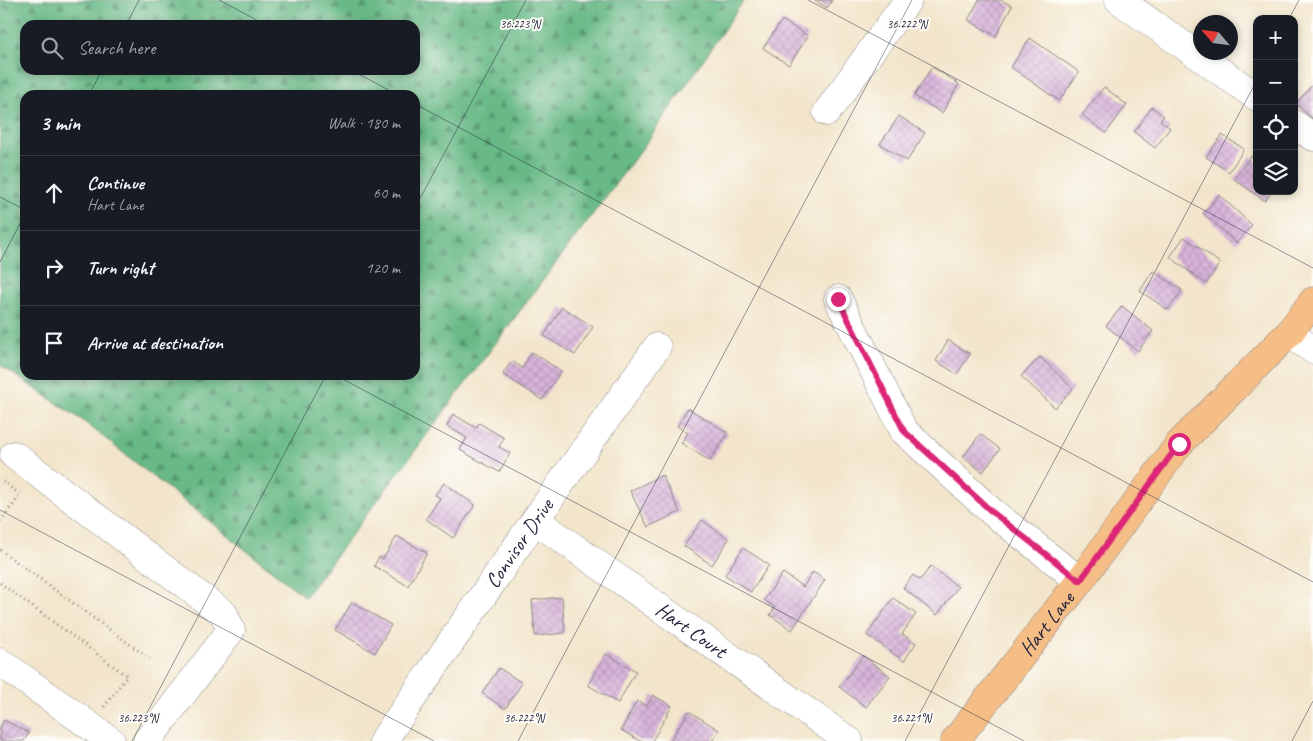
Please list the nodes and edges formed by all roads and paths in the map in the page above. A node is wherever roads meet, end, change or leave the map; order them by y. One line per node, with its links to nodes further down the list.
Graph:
1 (908, 0): 4 (street)
2 (1119, 0): 3 (street)
3 (1253, 94)
4 (827, 112)
5 (1298, 127): 6 (street)
6 (1313, 137)
7 (838, 299): 16 (street)
8 (1313, 301): 9 (main road, Hart Lane)
9 (1289, 333): 11 (street); 16 (main road, Hart Lane)
10 (657, 347): 13 (street, Convisor Drive)
11 (1313, 350)
12 (4, 463): 14 (path); 22 (street)
13 (535, 520): 23 (street, Convisor Drive); 24 (street, Hart Court)
14 (0, 521)
15 (0, 550): 18 (path)
16 (1080, 581): 25 (main road, Hart Lane)
17 (0, 583): 20 (path)
18 (150, 660)
19 (0, 662): 21 (street)
20 (104, 707)
21 (111, 741)
22 (147, 741)
23 (383, 741)
24 (849, 741)
25 (955, 741)

